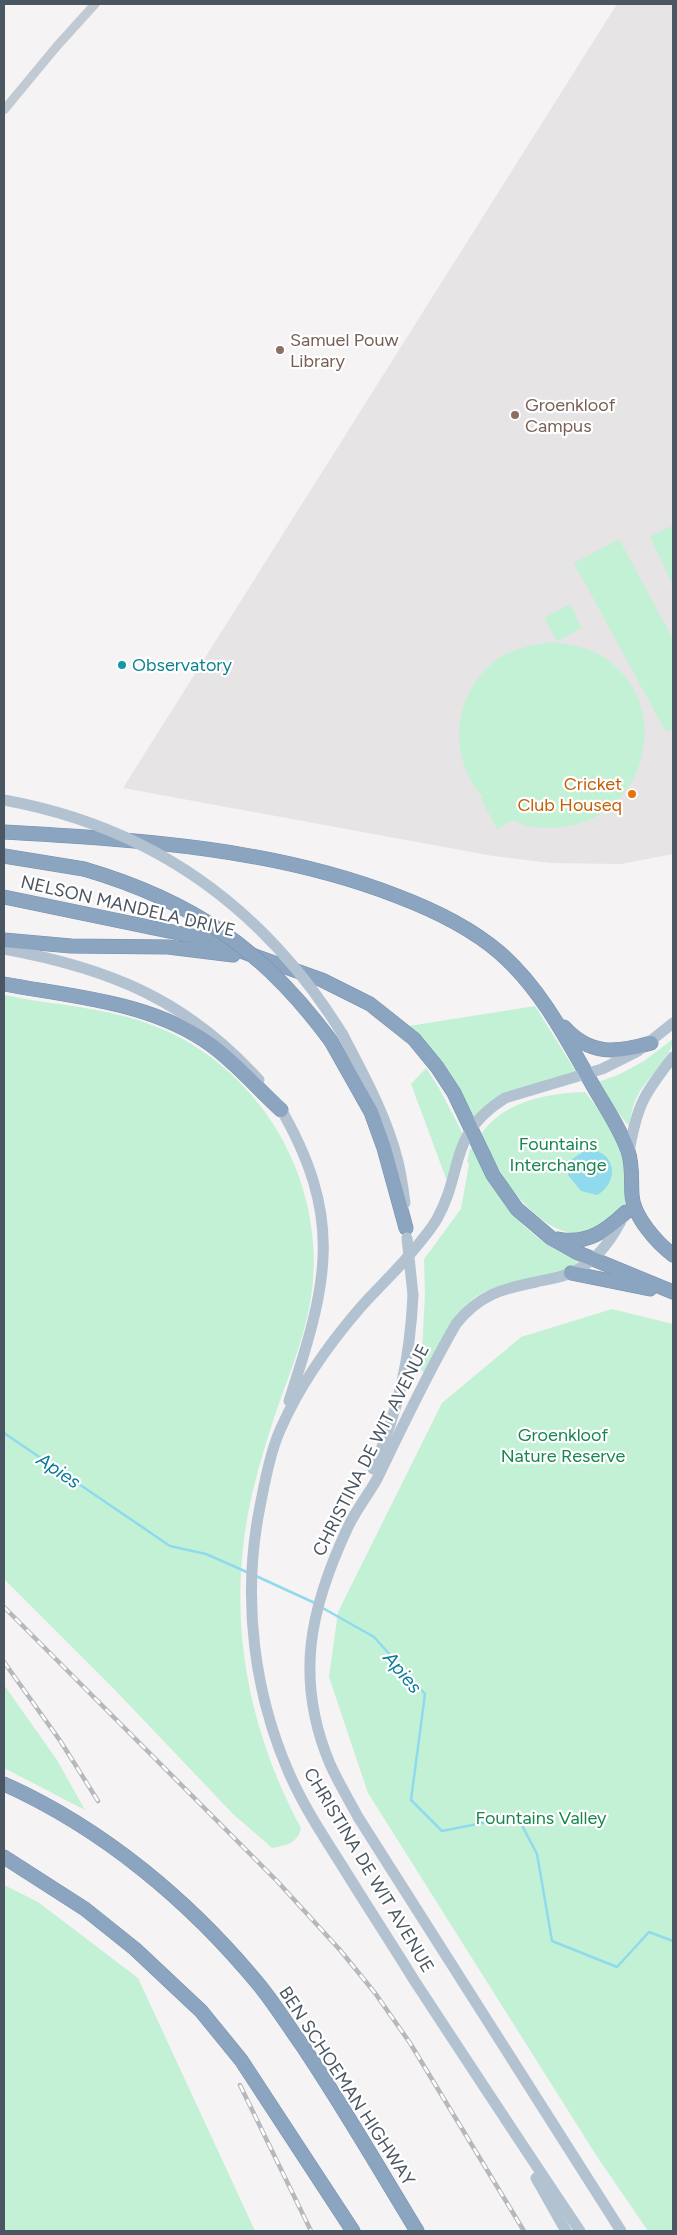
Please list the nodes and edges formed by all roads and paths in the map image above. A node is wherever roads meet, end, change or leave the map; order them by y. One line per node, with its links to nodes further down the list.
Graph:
1 (95, 4): 2 (street)
2 (4, 110)
3 (4, 800): 13 (main road, bridge)
4 (4, 832): 11 (highway)
5 (4, 856): 13 (highway, bridge)
6 (4, 897): 9 (highway, NELSON MANDELA DRIVE)
7 (4, 940): 9 (highway)
8 (4, 949): 17 (main road)
9 (278, 963): 18 (highway, NELSON MANDELA DRIVE)
10 (4, 984): 17 (highway)
11 (549, 1009): 14 (highway); 16 (highway)
12 (673, 1023): 14 (main road)
13 (337, 1038): 22 (highway)
14 (651, 1042): 16 (main road)
15 (673, 1057): 19 (main road)
16 (587, 1075): 18 (main road); 19 (highway)
17 (282, 1110): 28 (main road)
18 (472, 1127): 23 (highway); 28 (main road, CHRISTINA DE WIT AVENUE)
19 (629, 1152): 20 (highway)
20 (632, 1198): 21 (main road); 24 (highway)
21 (626, 1212): 23 (highway); 25 (main road, CHRISTINA DE WIT AVENUE)
22 (407, 1233): 29 (main road, bridge)
23 (551, 1238): 25 (highway)
24 (673, 1255)
25 (592, 1258): 26 (main road, CHRISTINA DE WIT AVENUE); 27 (highway)
26 (571, 1273): 27 (highway); 29 (main road, CHRISTINA DE WIT AVENUE)
27 (673, 1292)
28 (279, 1431): 32 (main road, CHRISTINA DE WIT AVENUE)
29 (362, 1501): 37 (main road, CHRISTINA DE WIT AVENUE)
30 (4, 1784): 34 (highway, BEN SCHOEMAN HIGHWAY)
31 (4, 1857): 33 (highway)
32 (483, 2086): 35 (main road); 36 (main road, CHRISTINA DE WIT AVENUE)
33 (353, 2231)
34 (418, 2231)
35 (566, 2231)
36 (580, 2231)
37 (621, 2231)

